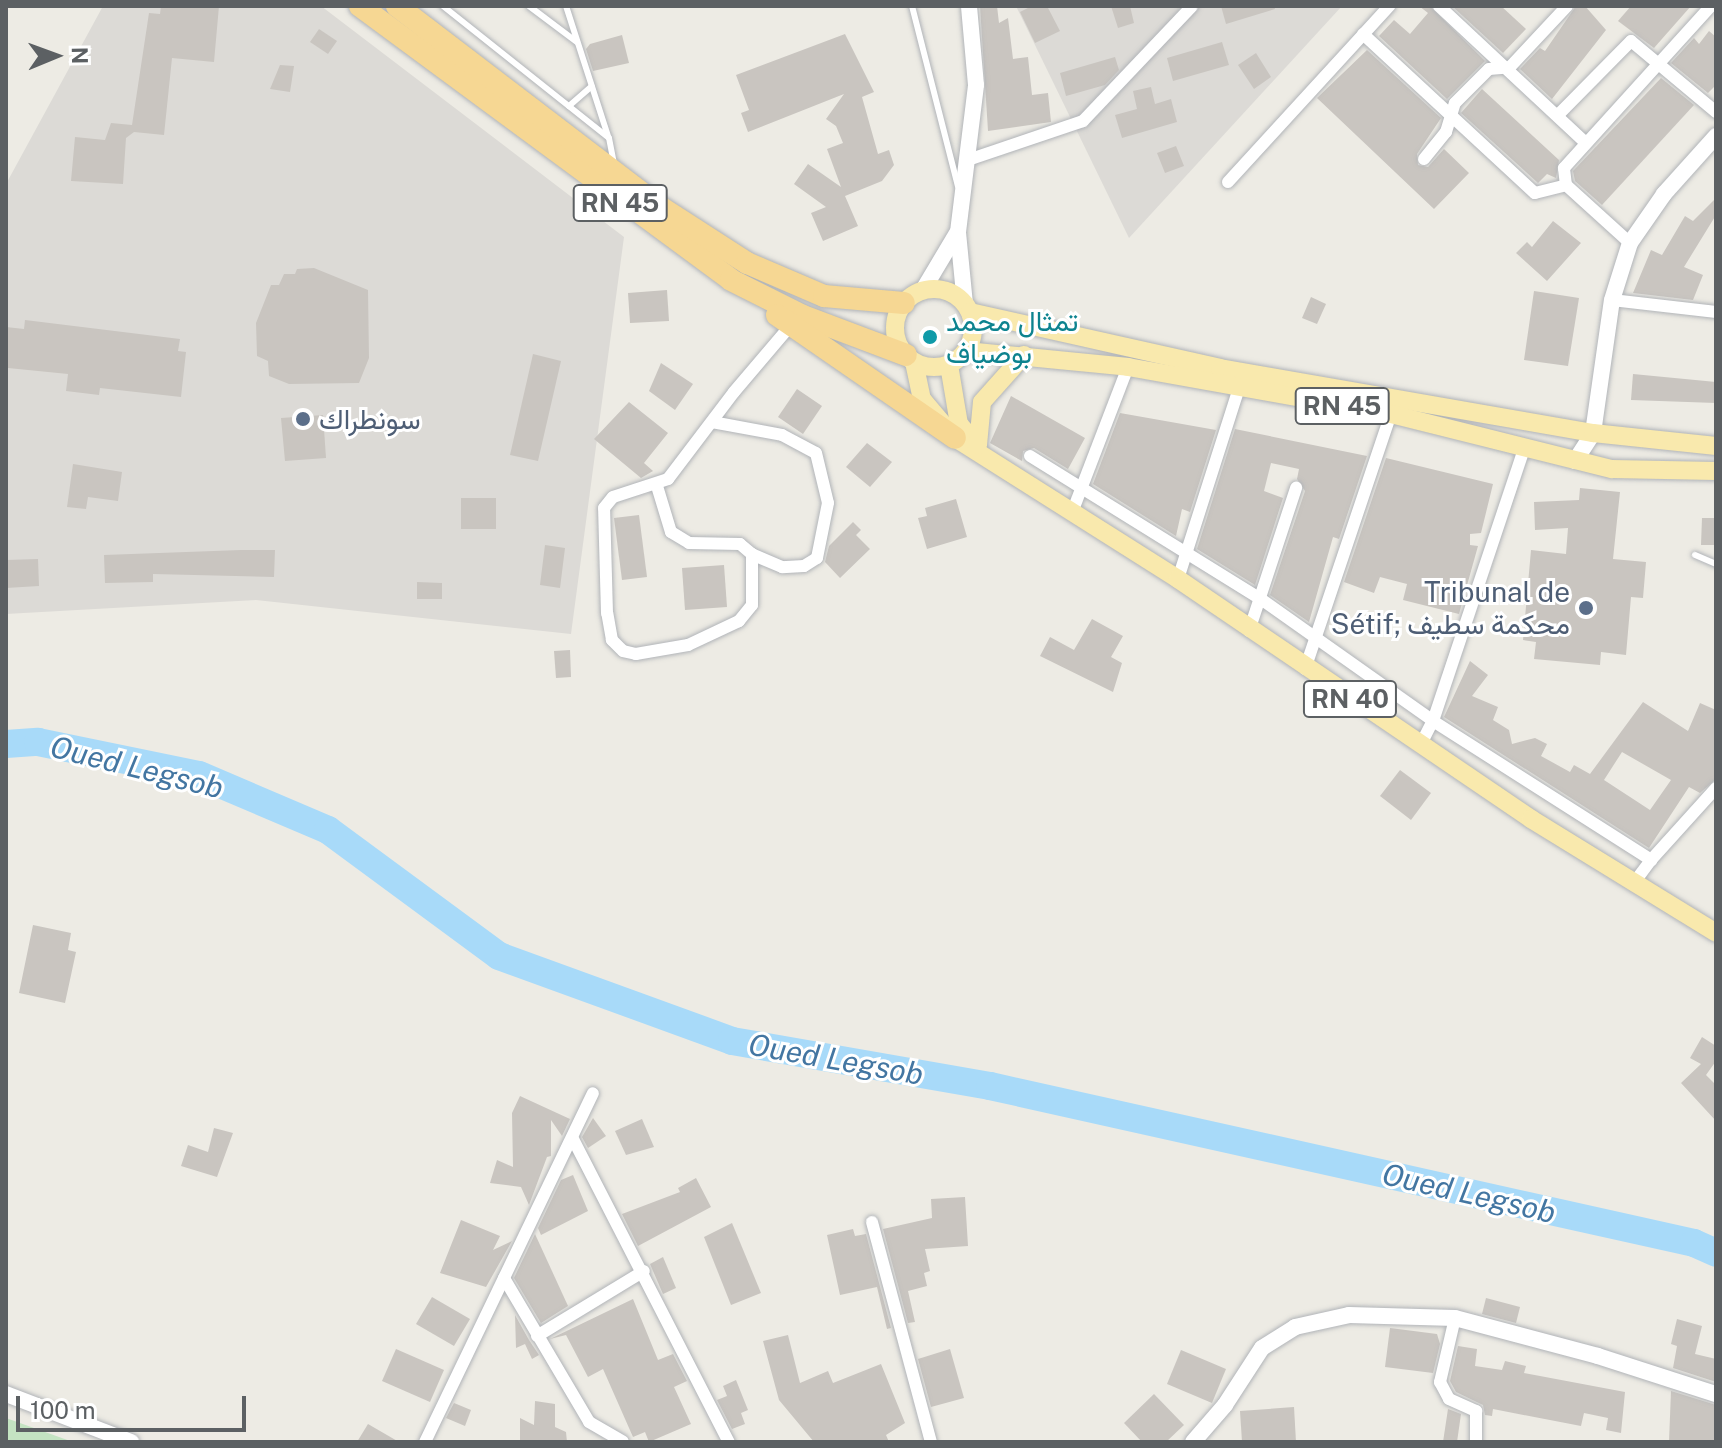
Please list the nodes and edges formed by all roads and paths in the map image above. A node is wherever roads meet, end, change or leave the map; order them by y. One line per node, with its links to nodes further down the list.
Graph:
1 (360, 6): 33 (highway, RN 45)
2 (397, 6): 27 (highway, RN 45)
3 (443, 6): 18 (lane)
4 (529, 6): 14 (lane)
5 (566, 6): 14 (lane)
6 (912, 6): 30 (lane)
7 (969, 6): 26 (main road)
8 (1192, 6): 26 (street)
9 (1389, 6): 13 (street)
10 (1439, 6): 16 (street)
11 (1567, 6): 16 (street)
12 (1711, 6): 15 (street)
13 (1363, 34): 20 (street); 28 (street)
14 (578, 43): 17 (lane)
15 (1658, 63): 19 (street); 21 (street); 24 (street)
16 (1510, 67): 20 (street); 21 (street)
17 (592, 86): 18 (lane); 23 (lane)
18 (569, 106): 23 (lane)
19 (1716, 112)
20 (1451, 114): 25 (street); 29 (street)
21 (1558, 115): 24 (street)
22 (1716, 136): 32 (main road)
23 (609, 138): 27 (lane)
24 (1584, 141): 29 (street)
25 (1424, 159)
26 (968, 160): 30 (main road)
27 (615, 170): 34 (highway, RN 45)
28 (1228, 182)
29 (1566, 185): 32 (street)
30 (962, 201): 31 (main road)
31 (958, 232): 34 (main road); 36 (main road)
32 (1630, 243): 35 (main road)
33 (731, 280): 38 (highway, RN 40); 41 (highway, RN 45)
34 (914, 297): 36 (main road); 41 (main road)
35 (1612, 300): 37 (street); 47 (main road)
36 (968, 308): 39 (main road); 47 (main road, RN 45)
37 (1716, 312)
38 (791, 325): 46 (street); 48 (highway, RN 40)
39 (966, 351): 40 (main road, RN 45); 42 (main road)
40 (1024, 355): 43 (main road, RN 45); 51 (main road)
41 (910, 358): 42 (main road); 48 (main road)
42 (949, 365): 51 (main road, RN 40)
43 (1128, 367): 44 (main road, RN 45); 57 (street)
44 (1239, 388): 45 (main road, RN 45); 60 (street)
45 (1391, 414): 50 (main road, RN 45); 66 (street)
46 (712, 422): 55 (street); 59 (street)
47 (1593, 433): 49 (main road, RN 45); 53 (main road)
48 (955, 438): 51 (main road, RN 40)
49 (1716, 446)
50 (1524, 449): 53 (main road, RN 45); 68 (street)
51 (984, 450): 58 (main road, RN 40)
52 (1030, 456): 57 (street)
53 (1575, 461): 54 (main road, RN 45)
54 (1716, 471)
55 (657, 486): 59 (street); 59 (street)
56 (1296, 488): 64 (street)
57 (1083, 489): 58 (street); 60 (street)
58 (1073, 510): 63 (main road, RN 40)
59 (752, 554)
60 (1188, 555): 63 (street); 64 (street)
61 (1695, 555): 62 (lane)
62 (1716, 564)
63 (1178, 579): 65 (main road, RN 40)
64 (1261, 599): 65 (street); 66 (street)
65 (1249, 631): 67 (main road, RN 40)
66 (1319, 639): 67 (street); 68 (street)
67 (1305, 669): 69 (main road, RN 40)
68 (1433, 721): 69 (street); 71 (street)
69 (1420, 746): 72 (main road, RN 40)
70 (1716, 788): 73 (street)
71 (1548, 797): 72 (street); 73 (street)
72 (1531, 819): 74 (main road, RN 40)
73 (1651, 860): 74 (street)
74 (1635, 881): 75 (main road, RN 40)
75 (1716, 933)
76 (593, 1093): 77 (street)
77 (573, 1139): 79 (street); 80 (street)
78 (872, 1222): 89 (street)
79 (644, 1271): 82 (street); 88 (street)
80 (504, 1278): 82 (street); 86 (street)
81 (1455, 1318): 84 (main road); 90 (main road); 91 (street)
82 (537, 1336): 87 (street)
83 (6, 1394): 85 (main road)
84 (1716, 1394)
85 (131, 1442)
86 (425, 1442)
87 (623, 1442)
88 (729, 1442)
89 (931, 1442)
90 (1193, 1442)
91 (1476, 1442)

